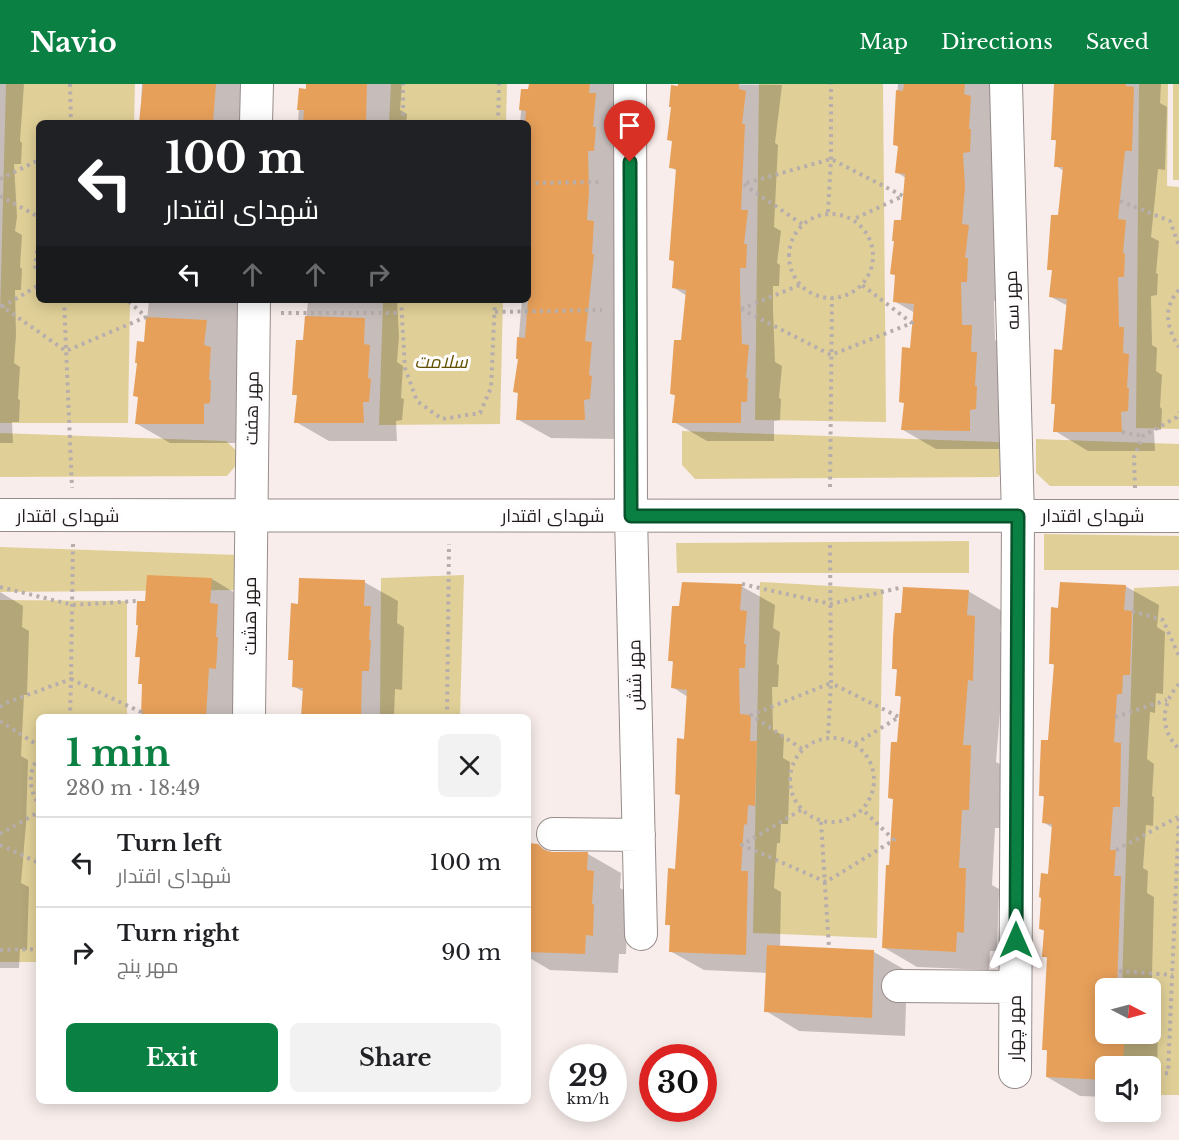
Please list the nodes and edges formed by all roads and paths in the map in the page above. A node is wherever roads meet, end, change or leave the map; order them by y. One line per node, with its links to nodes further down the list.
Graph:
1 (70, 84): 8 (path)
2 (257, 84): 9 (street)
3 (403, 84): 10 (path)
4 (499, 84): 11 (path)
5 (630, 84): 15 (street, مهر شش)
6 (831, 84): 12 (path)
7 (1006, 84): 50 (street, مهر سه)
8 (71, 120)
9 (256, 120)
10 (403, 120)
11 (498, 120)
12 (831, 159): 19 (path); 21 (path); 22 (path)
13 (36, 161): 14 (path)
14 (0, 179)
15 (630, 182): 16 (path); 35 (street, مهر شش)
16 (531, 183)
17 (0, 196): 20 (path)
18 (1120, 201): 23 (path)
19 (828, 212): 21 (path); 22 (path)
20 (36, 215)
21 (854, 219): 25 (path)
22 (802, 224): 24 (path)
23 (1179, 246)
24 (800, 285): 28 (path); 40 (path)
25 (862, 285): 28 (path); 40 (path)
26 (36, 287): 33 (path)
27 (1179, 290): 38 (path)
28 (832, 298): 40 (path)
29 (64, 303): 39 (path)
30 (130, 303): 39 (path)
31 (401, 303): 37 (path)
32 (495, 303): 36 (path)
33 (1, 306): 39 (path)
34 (254, 306): 37 (path); 46 (street, مهر هفت)
35 (630, 309): 36 (path); 48 (street, مهر شش)
36 (495, 312): 37 (path)
37 (401, 313)
38 (1179, 347)
39 (66, 351): 45 (path)
40 (831, 355): 49 (path)
41 (1179, 412): 43 (path)
42 (1122, 432): 43 (path)
43 (1143, 436): 51 (path)
44 (0, 516): 45 (street, شهدای اقتدار)
45 (73, 516): 46 (street, شهدای اقتدار); 57 (path)
46 (250, 516): 47 (street, شهدای اقتدار); 68 (street, مهر هشت)
47 (448, 516): 48 (street, شهدای اقتدار); 69 (path)
48 (631, 516): 49 (street, شهدای اقتدار); 86 (street, مهر شش)
49 (829, 516): 50 (street, شهدای اقتدار); 58 (path)
50 (1018, 516): 51 (street, شهدای اقتدار); 98 (street, مهر چهار)
51 (1136, 516): 52 (street, شهدای اقتدار)
52 (1179, 516)
53 (742, 584): 58 (path)
54 (0, 587): 57 (path)
55 (903, 587): 58 (path)
56 (137, 601): 57 (path)
57 (73, 604): 61 (path)
58 (831, 604): 62 (path)
59 (1132, 611): 60 (path)
60 (1179, 656)
61 (71, 679): 65 (path); 66 (path); 67 (path)
62 (831, 683): 72 (path); 74 (path); 75 (path)
63 (1179, 684): 64 (path)
64 (1167, 700): 70 (path); 76 (path)
65 (0, 707)
66 (70, 714)
67 (139, 714)
68 (249, 714)
69 (447, 714)
70 (1115, 717)
71 (0, 721): 73 (path)
72 (828, 737): 74 (path); 75 (path)
73 (36, 744)
74 (855, 744): 80 (path)
75 (802, 749): 79 (path)
76 (1179, 749)
77 (36, 761): 78 (path)
78 (36, 800)
79 (801, 810): 83 (path); 90 (path)
80 (863, 810): 83 (path); 90 (path)
81 (36, 814): 84 (path)
82 (1179, 816): 88 (path); 96 (path)
83 (822, 822): 90 (path)
84 (0, 834)
85 (553, 834): 86 (street)
86 (639, 835): 91 (street, مهر شش)
87 (0, 845): 89 (path)
88 (1116, 850)
89 (36, 862)
90 (826, 882): 92 (path)
91 (641, 934)
92 (829, 948)
93 (36, 949): 94 (path)
94 (0, 950)
95 (1119, 971): 96 (path)
96 (1173, 975): 100 (path)
97 (898, 986): 98 (street)
98 (1015, 987): 99 (street, مهر چهار)
99 (1015, 1072)
100 (1161, 1074)

